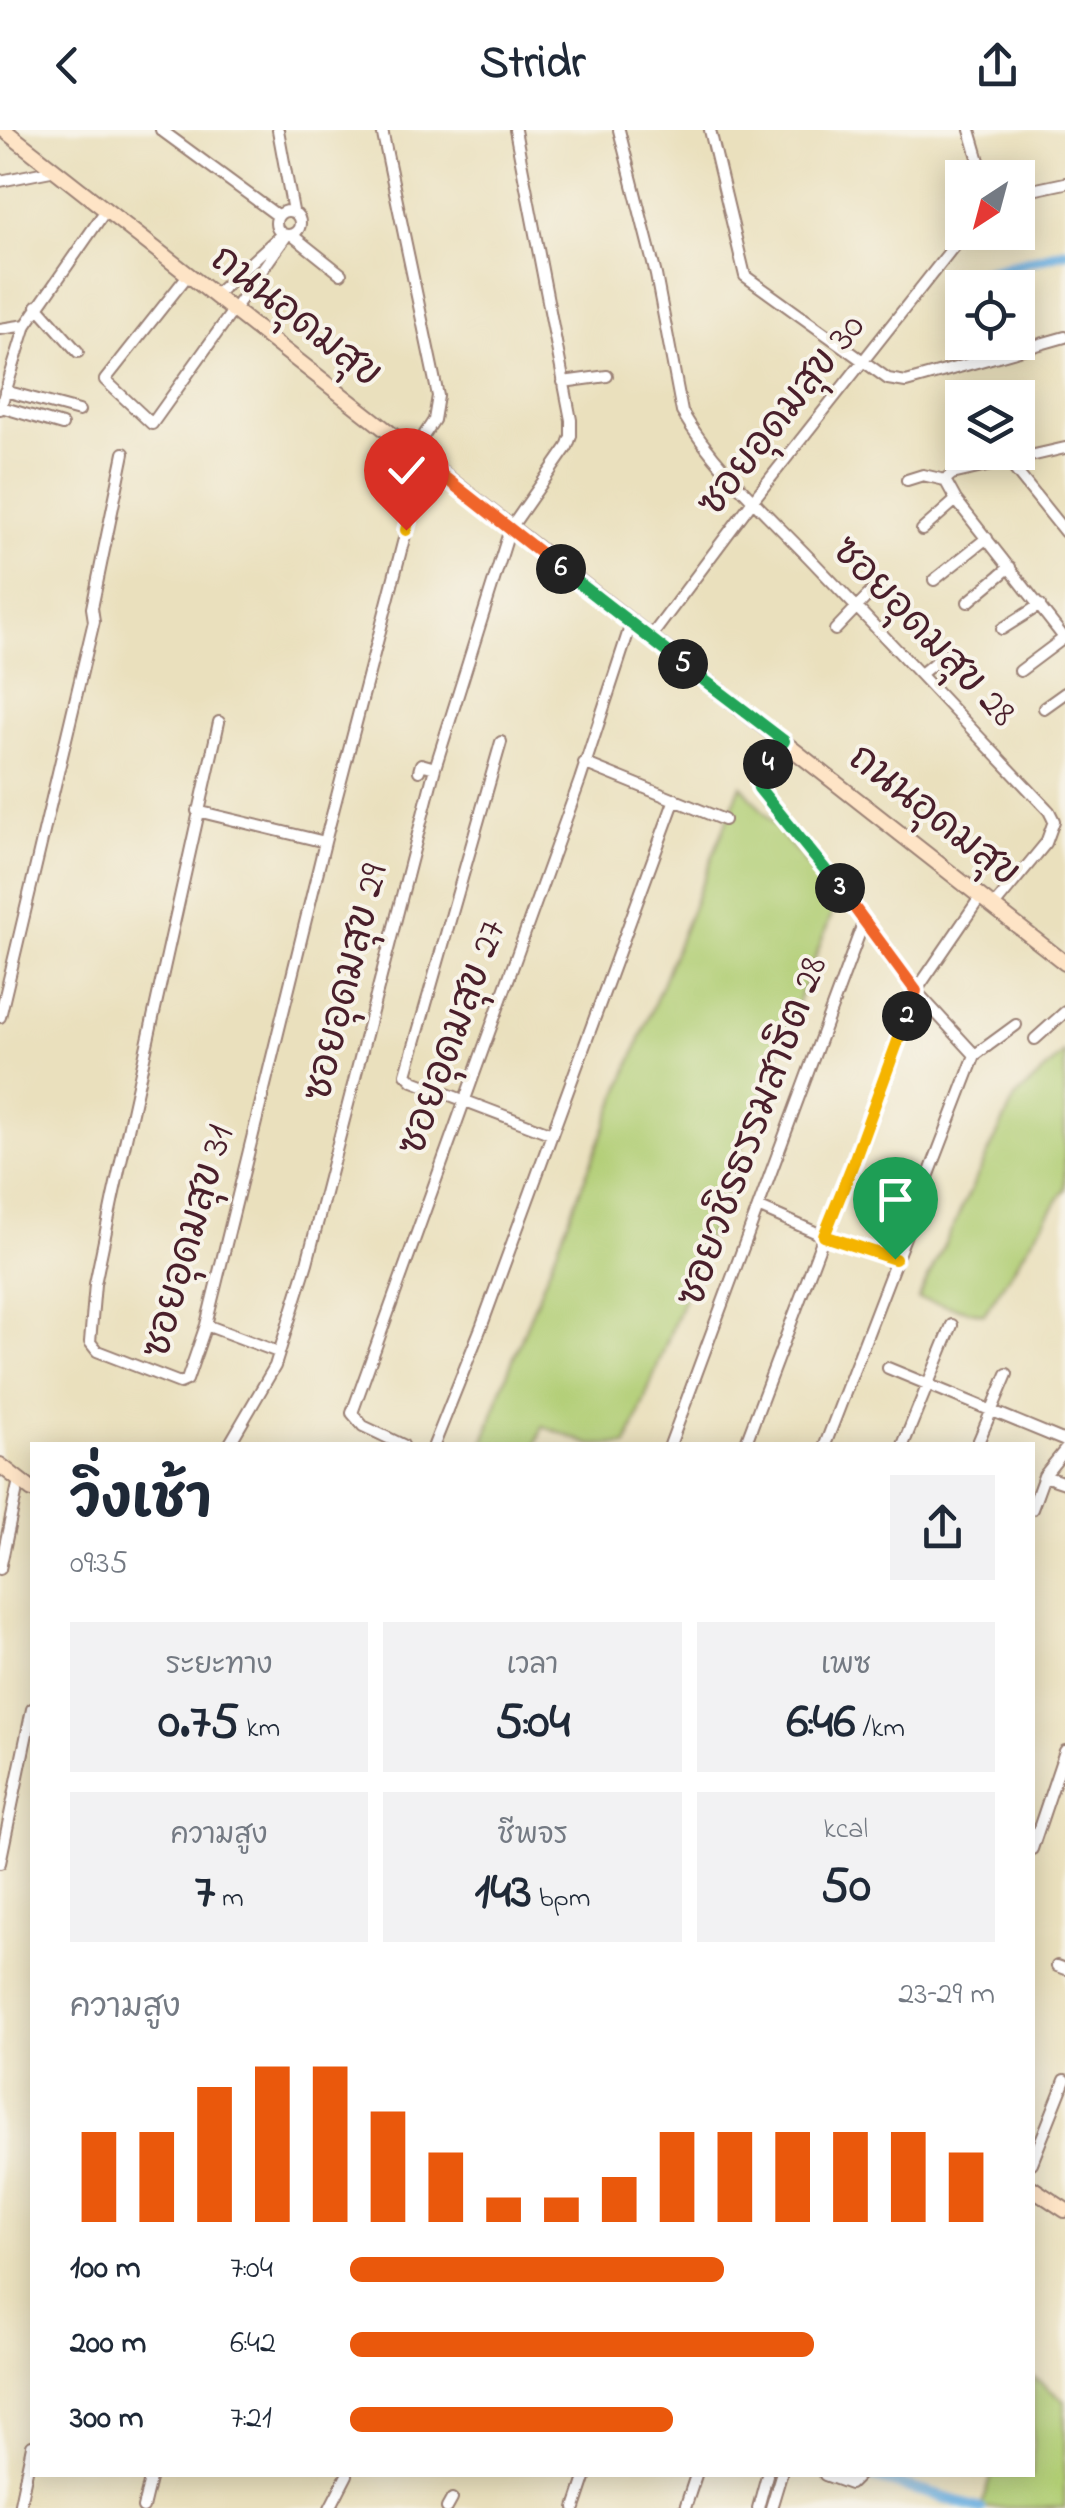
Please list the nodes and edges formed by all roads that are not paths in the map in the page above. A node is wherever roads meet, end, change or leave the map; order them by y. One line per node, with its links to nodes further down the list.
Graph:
1 (4, 130): 11 (main road, ถนนอุดมสุข)
2 (148, 130): 3 (street)
3 (161, 130): 17 (street)
4 (278, 130): 16 (street)
5 (382, 130): 37 (street)
6 (515, 130): 31 (street, ซอยอุดมสุข 29)
7 (619, 130): 45 (street, ซอยอุดมสุข 28)
8 (710, 130): 29 (street)
9 (970, 130): 10 (street)
10 (979, 160)
11 (56, 170): 12 (street); 15 (main road, ถนนอุดมสุข)
12 (0, 181)
13 (1065, 182): 14 (street)
14 (1035, 189)
15 (106, 210): 21 (main road, ถนนอุดมสุข); 23 (street)
16 (293, 212): 17 (street); 18 (street)
17 (278, 216): 18 (street)
18 (287, 235): 20 (street); 22 (street); 24 (street)
19 (951, 250): 29 (street, ซอยอุดมสุข 30)
20 (341, 274)
21 (188, 275): 22 (main road, ถนนอุดมสุข); 24 (street)
22 (214, 296): 24 (main road, ถนนอุดมสุข)
23 (37, 306): 25 (street); 28 (street)
24 (234, 312): 37 (main road, ถนนอุดมสุข)
25 (26, 325): 26 (street); 32 (street)
26 (0, 329)
27 (1065, 337): 29 (street)
28 (78, 352)
29 (863, 364): 45 (street, ซอยอุดมสุข 30)
30 (607, 376): 31 (street)
31 (563, 382): 47 (street, ซอยอุดมสุข 29)
32 (5, 392): 33 (street); 34 (street)
33 (0, 408): 35 (street)
34 (79, 411)
35 (62, 425)
36 (1065, 448): 39 (street)
37 (413, 452): 40 (main road, ถนนอุดมสุข)
38 (124, 453): 82 (street)
39 (1035, 455)
40 (427, 464): 47 (main road, ถนนอุดมสุข); 76 (street, ซอยอุดมสุข 31)
41 (971, 470): 44 (street)
42 (1015, 470): 49 (street)
43 (906, 480): 44 (street)
44 (946, 483): 46 (street)
45 (754, 499): 56 (street, ซอยอุดมสุข 28); 60 (street, ซอยอุดมสุข 30)
46 (956, 500): 48 (street); 50 (street)
47 (510, 529): 57 (main road, ถนนอุดมสุข); 71 (street, ซอยอุดมสุข 29)
48 (922, 530)
49 (1065, 532)
50 (987, 538): 51 (street); 52 (street)
51 (1010, 567): 54 (street); 55 (street)
52 (934, 580)
53 (877, 586): 56 (street)
54 (968, 602)
55 (1040, 605): 58 (street); 61 (street)
56 (856, 606): 59 (street); 64 (street, ซอยอุดมสุข 28)
57 (631, 624): 60 (main road, ถนนอุดมสุข); 70 (street, ซอยอุดมสุข 27)
58 (1002, 629)
59 (835, 630)
60 (650, 638): 68 (main road, ถนนอุดมสุข)
61 (1065, 638): 63 (street)
62 (944, 654): 64 (street)
63 (1020, 671)
64 (922, 673): 77 (street, ซอยอุดมสุข 28)
65 (1065, 693): 66 (street)
66 (1044, 708)
67 (219, 722): 74 (street, ซอยอุดมสุข 31)
68 (784, 741): 77 (main road, ถนนอุดมสุข); 78 (street)
69 (501, 742): 86 (street)
70 (584, 763): 73 (street); 86 (street, ซอยอุดมสุข 27)
71 (436, 768): 72 (street); 93 (street, ซอยอุดมสุข 29)
72 (419, 771)
73 (675, 799): 75 (street); 87 (street)
74 (197, 811): 76 (street); 92 (street, ซอยอุดมสุข 31)
75 (724, 820)
76 (325, 842): 92 (street, ซอยอุดมสุข 31)
77 (987, 901): 79 (main road, ถนนอุดมสุข); 80 (street)
78 (864, 921): 80 (street, ซอยวชิรธรรมสาธิต 28); 88 (street, ซอยวชิรธรรมสาธิต 28)
79 (1065, 963)
80 (916, 991): 85 (street, ซอยวชิรธรรมสาธิต 28); 89 (street)
81 (1065, 1012): 84 (street)
82 (0, 1017)
83 (1016, 1025): 85 (street)
84 (1035, 1039)
85 (974, 1055): 90 (street)
86 (463, 1100): 87 (street); 100 (street, ซอยอุดมสุข 27)
87 (552, 1134): 101 (street)
88 (758, 1207): 89 (street); 102 (street, ซอยวชิรธรรมสาธิต 28)
89 (824, 1236): 90 (street); 103 (street)
90 (895, 1259): 104 (street)
91 (952, 1324): 96 (street)
92 (206, 1325): 93 (street)
93 (278, 1352): 99 (street, ซอยอุดมสุข 29)
94 (888, 1368): 96 (street)
95 (1007, 1374): 97 (street)
96 (928, 1382): 97 (street); 105 (street)
97 (991, 1412): 98 (street); 106 (street)
98 (1065, 1441)
99 (232, 1442)
100 (397, 1442)
101 (435, 1442)
102 (671, 1442)
103 (745, 1442)
104 (826, 1442)
105 (903, 1442)
106 (978, 1442)
107 (1065, 1450): 109 (street)
108 (0, 1466): 110 (main road)
109 (1044, 1476): 111 (street); 113 (street)
110 (19, 1480): 112 (main road); 114 (street)
111 (1065, 1483)
112 (30, 1488)
113 (1035, 1502)
114 (0, 1569)
115 (30, 1718): 118 (street)
116 (1065, 1751): 117 (street)
117 (1035, 1841)
118 (1, 1856)
119 (1065, 2080): 120 (street)
120 (1035, 2155)
121 (1035, 2190): 122 (main road)
122 (1065, 2210)
123 (30, 2456): 132 (street)
124 (151, 2477): 133 (street)
125 (346, 2477): 134 (street)
126 (585, 2477): 135 (street)
127 (695, 2477): 136 (street)
128 (766, 2477): 137 (street)
129 (780, 2477): 138 (street)
130 (831, 2477): 131 (street)
131 (857, 2477)
132 (19, 2508)
133 (144, 2508)
134 (330, 2508)
135 (575, 2508)
136 (684, 2508)
137 (758, 2508)
138 (771, 2508)

